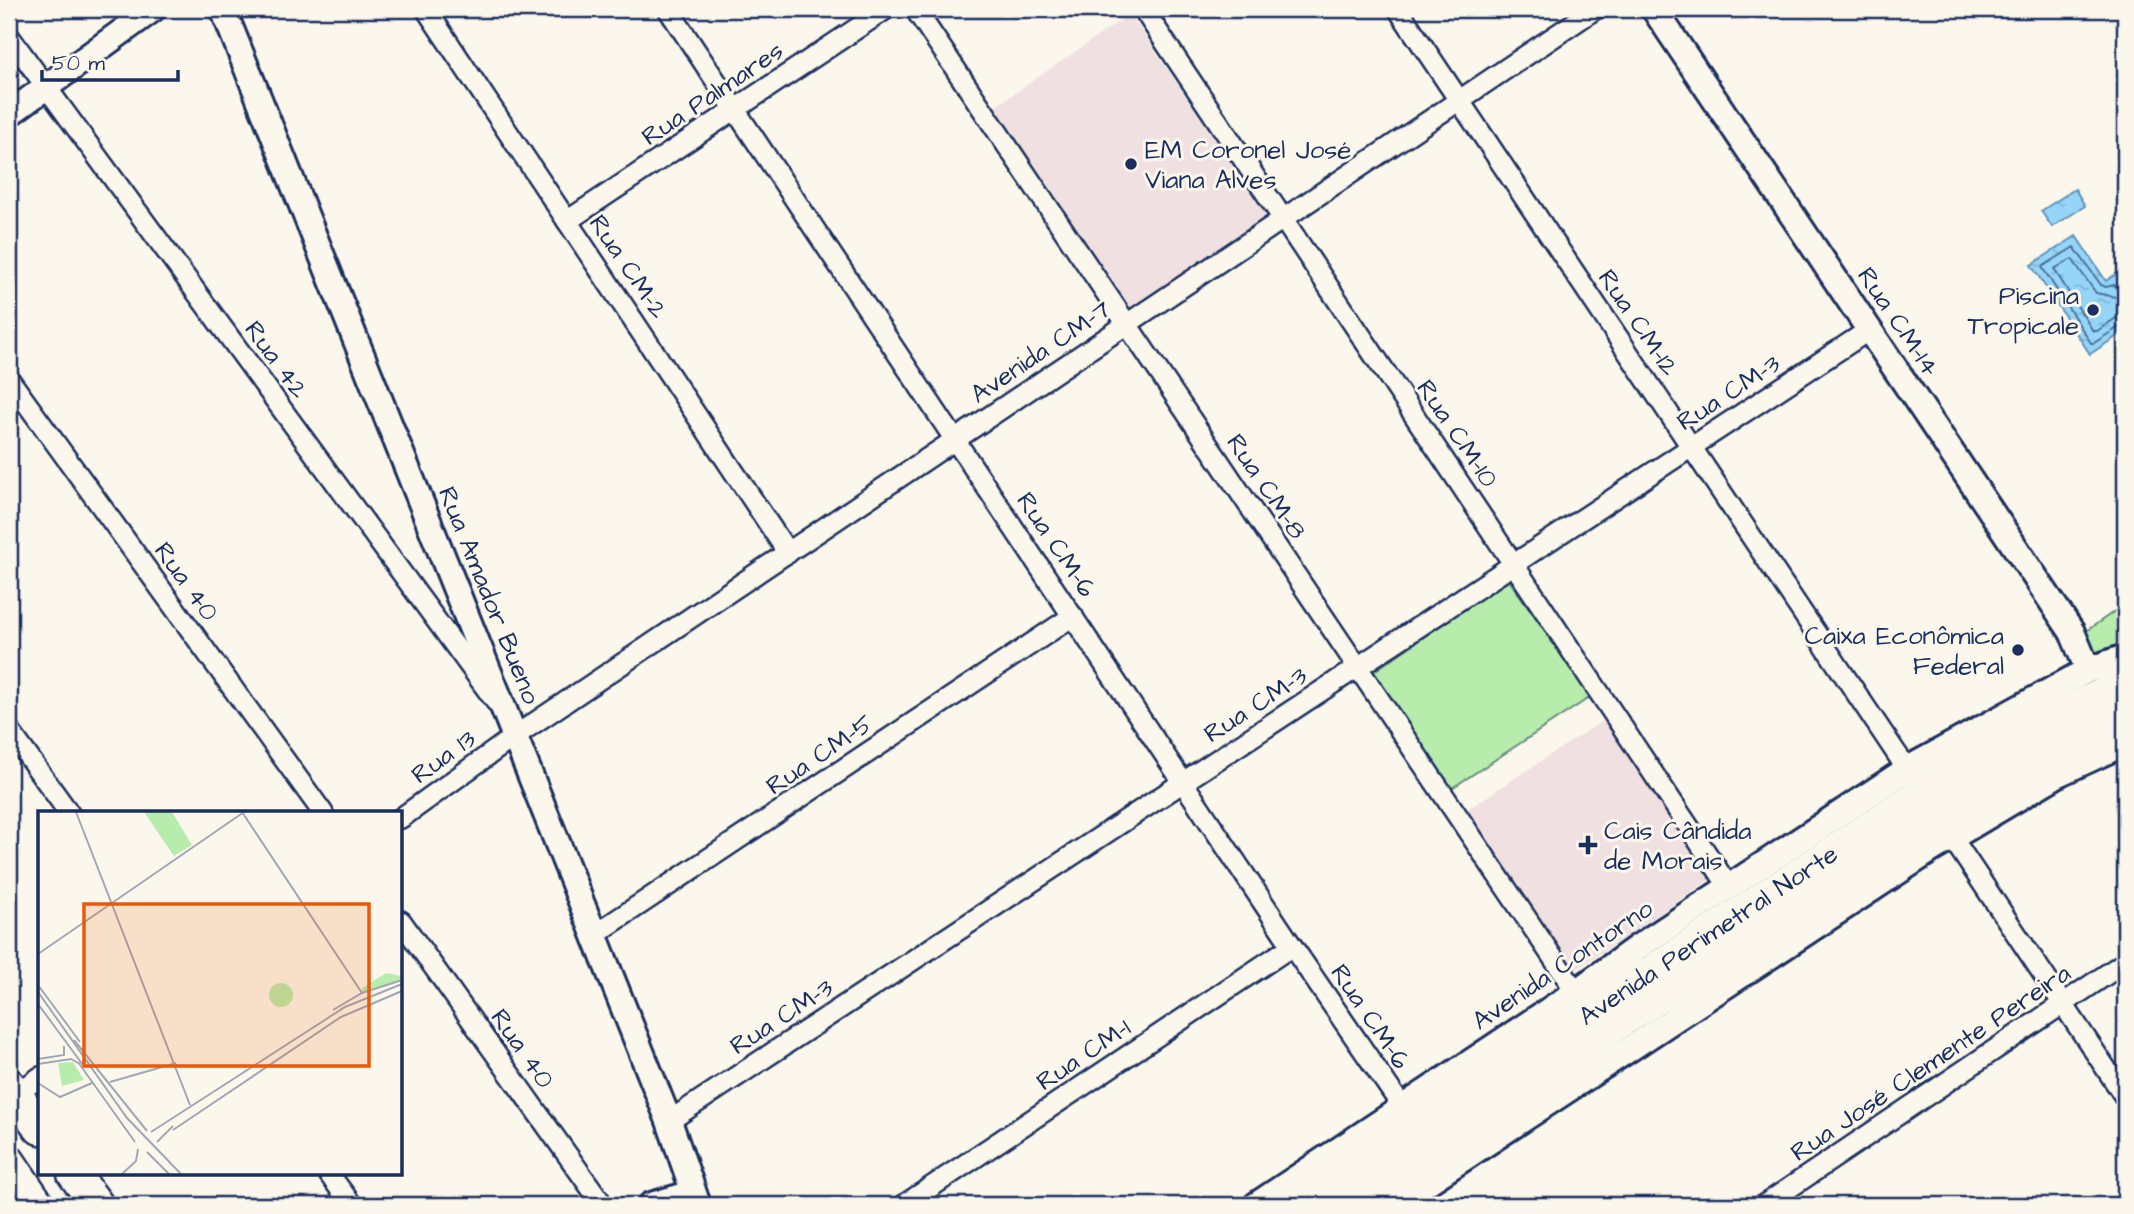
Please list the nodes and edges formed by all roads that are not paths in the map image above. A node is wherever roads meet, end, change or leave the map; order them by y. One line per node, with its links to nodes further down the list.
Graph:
1 (153, 9): 12 (street)
2 (223, 9): 30 (street, Rua Amador Bueno)
3 (426, 9): 17 (street, Rua CM-2)
4 (668, 9): 14 (street, Rua CM-6)
5 (886, 9): 14 (street, Rua Palmares)
6 (915, 9): 18 (street, Rua CM-8)
7 (1143, 9): 16 (street, Rua CM-10)
8 (1398, 9): 13 (street, Rua CM-12)
9 (1595, 9): 13 (street, Avenida CM-7)
10 (1654, 9): 19 (street, Rua CM-14)
11 (9, 36): 12 (street, Rua 42)
12 (46, 87): 15 (street); 30 (street, Rua 42)
13 (1459, 100): 16 (street, Avenida CM-7); 22 (street, Rua CM-12)
14 (735, 109): 17 (street, Rua Palmares); 21 (street, Rua CM-6)
15 (9, 114)
16 (1283, 219): 18 (street, Avenida CM-7); 24 (street, Rua CM-10)
17 (567, 221): 23 (street, Rua CM-2)
18 (1127, 324): 21 (street, Avenida CM-7); 27 (street, Rua CM-8)
19 (1869, 330): 22 (street, Rua CM-3); 28 (street, Rua CM-14)
20 (9, 379): 38 (street, Rua 40)
21 (956, 439): 23 (street, Avenida CM-7); 25 (street, Rua CM-6)
22 (1691, 447): 24 (street, Rua CM-3); 36 (street, Rua CM-12)
23 (788, 553): 33 (street, Avenida CM-7)
24 (1514, 564): 27 (street, Rua CM-3); 40 (street, Rua CM-10)
25 (1073, 616): 35 (street, Rua CM-6); 42 (street, Rua CM-5)
26 (2125, 657): 28 (street, Avenida Contorno)
27 (1357, 667): 35 (street, Rua CM-3); 45 (street, Rua CM-8)
28 (2088, 670): 36 (street, Avenida Contorno)
29 (2125, 683): 36 (highway, Avenida Perimetral Norte)
30 (505, 711): 33 (street, Rua Amador Bueno)
31 (2125, 717): 36 (highway, Avenida Perimetral Norte)
32 (9, 730): 37 (street)
33 (515, 736): 39 (street, Rua 13); 42 (street, Rua Amador Bueno)
34 (2125, 743): 36 (street, Avenida Contorno)
35 (1184, 782): 43 (street, Rua CM-6); 50 (street, Rua CM-3)
36 (1930, 804): 40 (street, Avenida Contorno); 46 (street, Rua CM-12); 63 (highway, Avenida Perimetral Norte); 64 (highway, Avenida Perimetral Norte); 65 (street, Avenida Contorno)
37 (68, 811)
38 (322, 811)
39 (402, 817)
40 (1729, 887): 45 (street, Avenida Contorno)
41 (402, 922): 59 (street, Rua 40)
42 (594, 935): 50 (street, Rua Amador Bueno)
43 (1292, 946): 49 (street, Rua CM-6); 61 (street, Rua CM-1)
44 (2125, 962): 46 (street, Rua José Clemente Pereira)
45 (1576, 992): 49 (street, Avenida Contorno)
46 (2064, 1003): 48 (street, Rua CM-12); 66 (street, Rua José Clemente Pereira)
47 (22, 1085): 51 (highway)
48 (2125, 1097)
49 (1403, 1108): 62 (street, Avenida Contorno)
50 (669, 1121): 55 (street, Rua Amador Bueno)
51 (38, 1123)
52 (9, 1162): 56 (highway)
53 (75, 1176): 57 (highway)
54 (330, 1176): 58 (street)
55 (696, 1199): 60 (street)
56 (38, 1205)
57 (97, 1205)
58 (352, 1205)
59 (603, 1205)
60 (651, 1205)
61 (904, 1205)
62 (1256, 1205)
63 (1304, 1205)
64 (1352, 1205)
65 (1393, 1205)
66 (1764, 1205)

